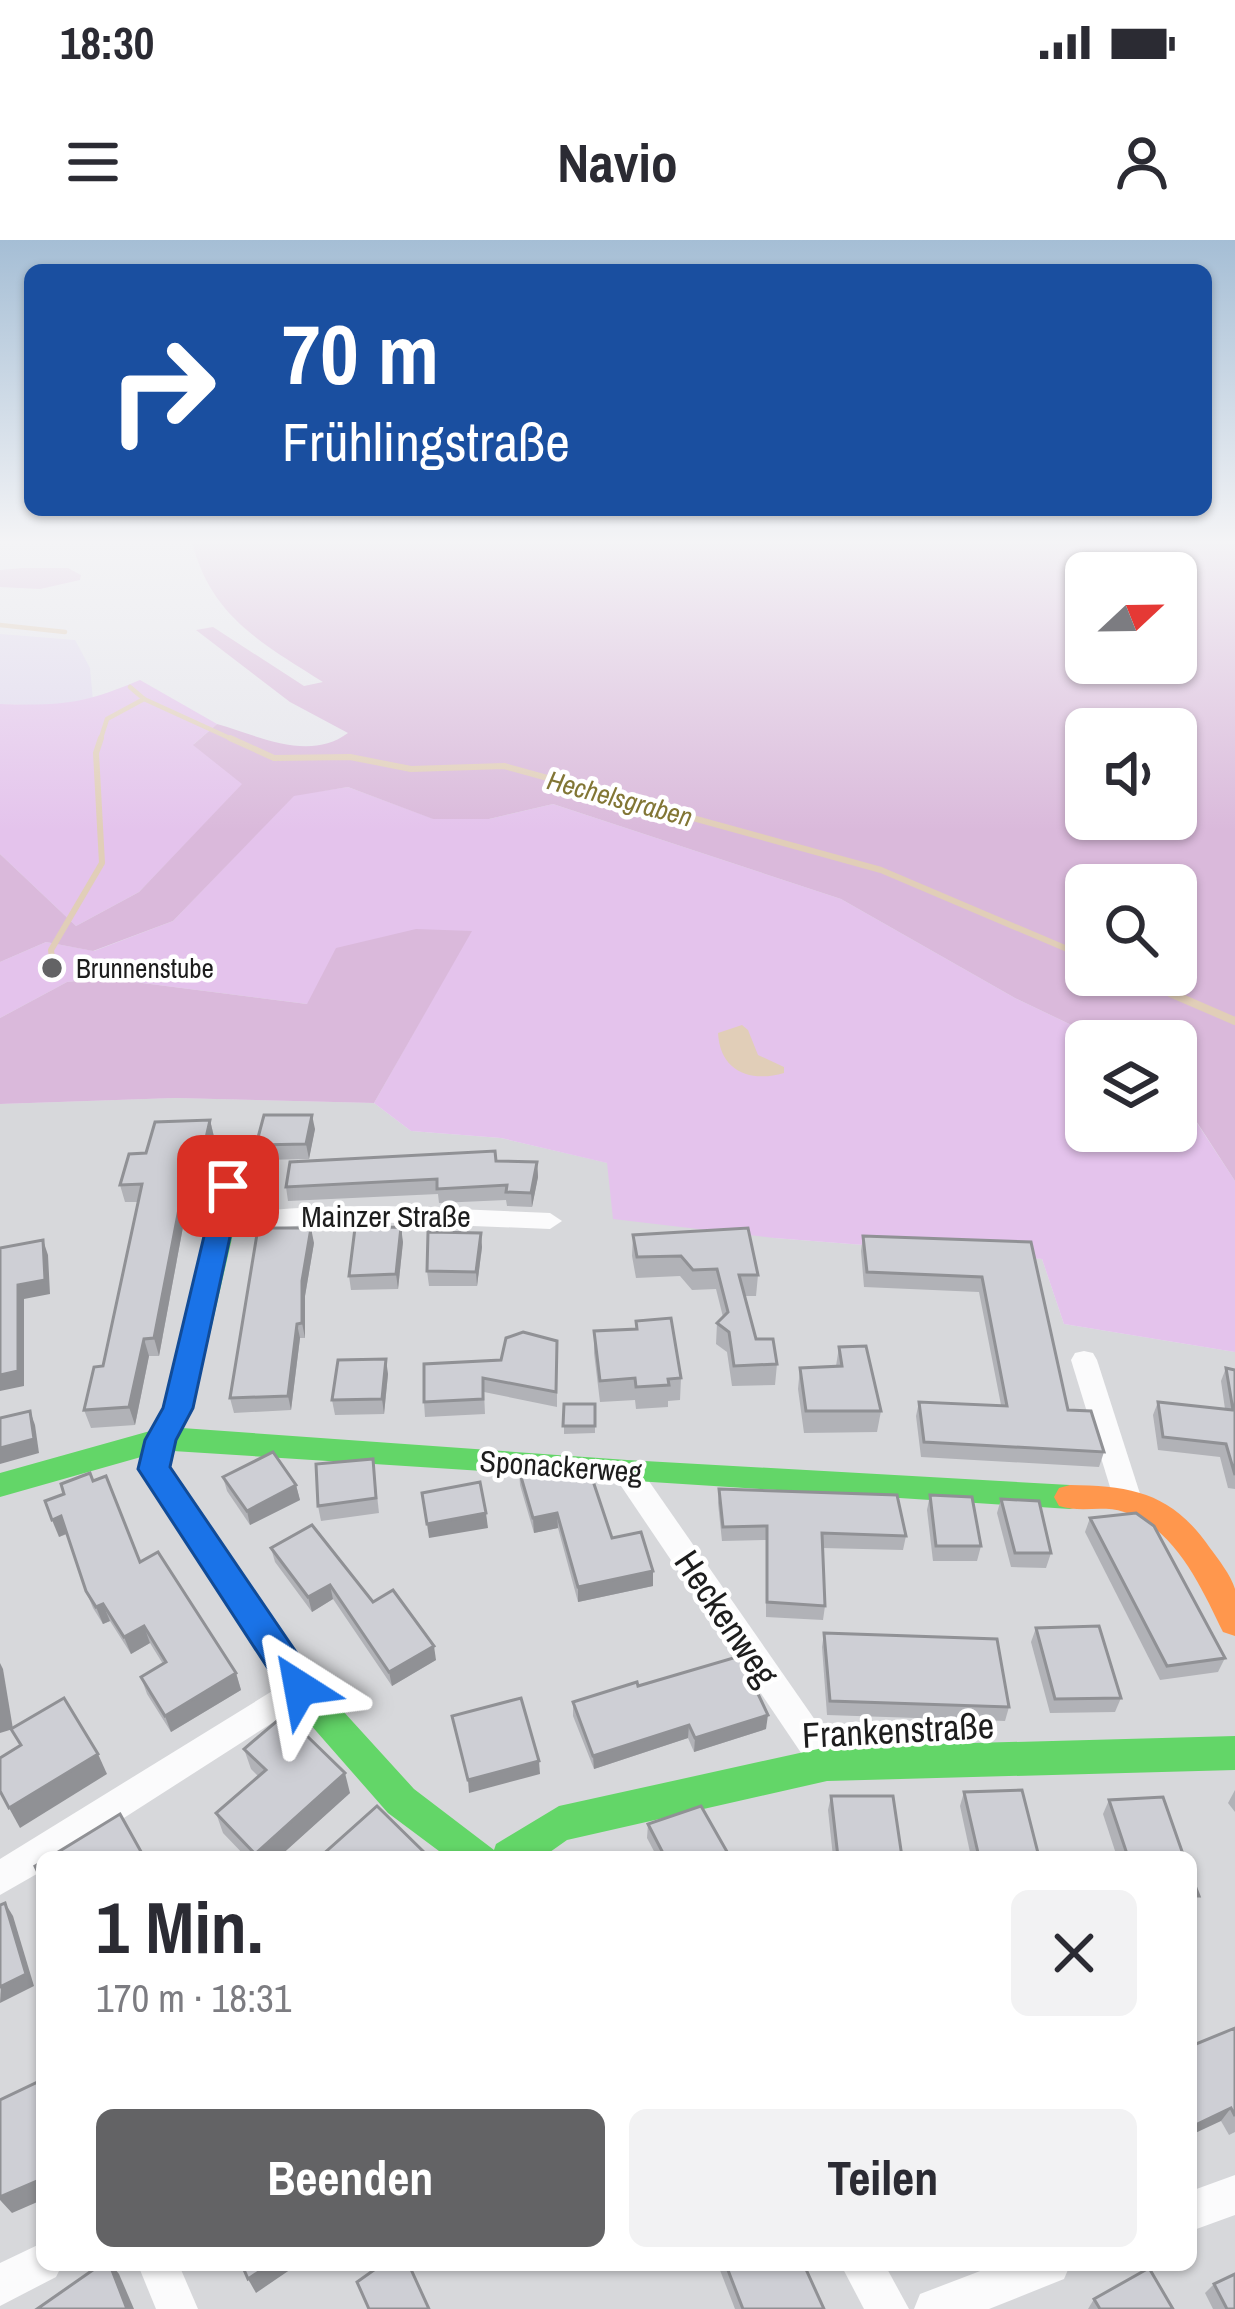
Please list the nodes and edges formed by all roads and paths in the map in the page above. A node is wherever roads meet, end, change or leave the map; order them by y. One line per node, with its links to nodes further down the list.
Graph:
1 (235, 1148): 3 (street)
2 (550, 1221): 3 (street, Mainzer Straße)
3 (222, 1225): 5 (street)
4 (1084, 1360): 8 (street)
5 (160, 1440): 6 (street, Sponackerweg); 7 (street, Sponackerweg); 12 (street)
6 (627, 1472): 8 (street, Sponackerweg); 14 (street, Heckenweg)
7 (0, 1485)
8 (1128, 1500): 9 (street)
9 (1203, 1557): 10 (street); 11 (street)
10 (1235, 1559)
11 (1235, 1622)
12 (300, 1688): 15 (street); 16 (street)
13 (1235, 1753): 14 (street, Frankenstraße)
14 (827, 1764): 17 (street, Frankenstraße)
15 (43, 1851)
16 (470, 1851)
17 (519, 1851)
18 (36, 1855): 19 (street)
19 (0, 1878)
20 (1235, 2195): 21 (street)
21 (1197, 2209)
22 (36, 2266): 26 (street)
23 (161, 2271): 27 (street)
24 (865, 2271): 28 (street)
25 (1034, 2271): 29 (street)
26 (0, 2284)
27 (177, 2309)
28 (887, 2309)
29 (935, 2309)

